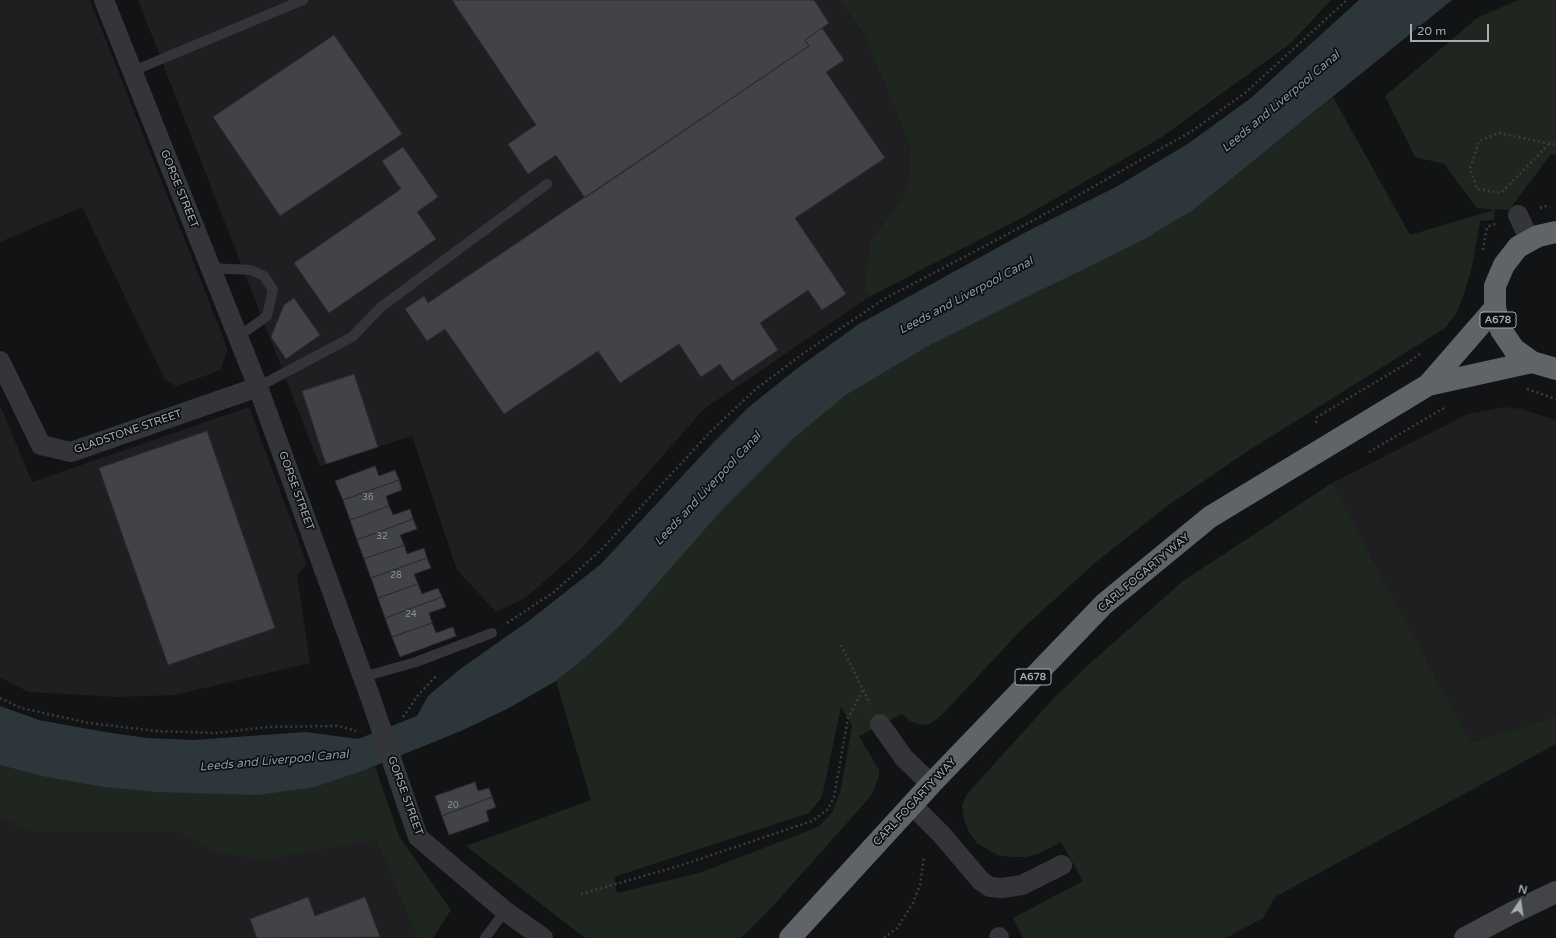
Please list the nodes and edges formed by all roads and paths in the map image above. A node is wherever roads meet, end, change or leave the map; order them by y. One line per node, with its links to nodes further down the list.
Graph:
1 (104, 0): 4 (street, GORSE STREET)
2 (303, 0): 4 (lane)
3 (1347, 0): 27 (path)
4 (133, 71): 13 (street, GORSE STREET)
5 (1549, 144): 5 (path); 6 (path)
6 (1556, 145)
7 (547, 184): 21 (lane)
8 (1556, 210): 9 (path)
9 (1518, 215): 11 (street); 12 (path)
10 (1556, 232): 11 (highway, A678)
11 (1530, 241): 14 (highway, A678)
12 (1482, 257)
13 (211, 268): 15 (street, GORSE STREET); 15 (lane)
14 (1495, 308): 18 (highway, A678); 20 (highway, CARL FOGARTY WAY / A678)
15 (238, 337): 21 (street, GORSE STREET)
16 (1424, 350): 26 (path)
17 (0, 361): 21 (street, GLADSTONE STREET)
18 (1532, 362): 19 (highway, A678); 20 (highway, CARL FOGARTY WAY / A678)
19 (1556, 370)
20 (1428, 385): 26 (highway, CARL FOGARTY WAY / A678)
21 (258, 387): 30 (street, GORSE STREET)
22 (1522, 387): 23 (path)
23 (1556, 399)
24 (1449, 405): 25 (path)
25 (1363, 455)
26 (1310, 456): 36 (highway, CARL FOGARTY WAY / A678)
27 (492, 633): 30 (lane)
28 (841, 645): 31 (path)
29 (441, 670): 33 (path)
30 (363, 676): 42 (street, GORSE STREET, bridge)
31 (863, 690): 34 (path); 41 (path)
32 (0, 698): 35 (path)
33 (397, 719)
34 (880, 724): 36 (street)
35 (360, 732)
36 (931, 784): 37 (highway, CARL FOGARTY WAY / A678)
37 (912, 806): 39 (street); 45 (highway, CARL FOGARTY WAY / A678)
38 (924, 856): 46 (path)
39 (1062, 865)
40 (1556, 892): 47 (street)
41 (581, 894)
42 (505, 911): 43 (lane); 44 (street, GORSE STREET)
43 (485, 938)
44 (543, 938)
45 (790, 938)
46 (884, 938)
47 (1465, 938)

